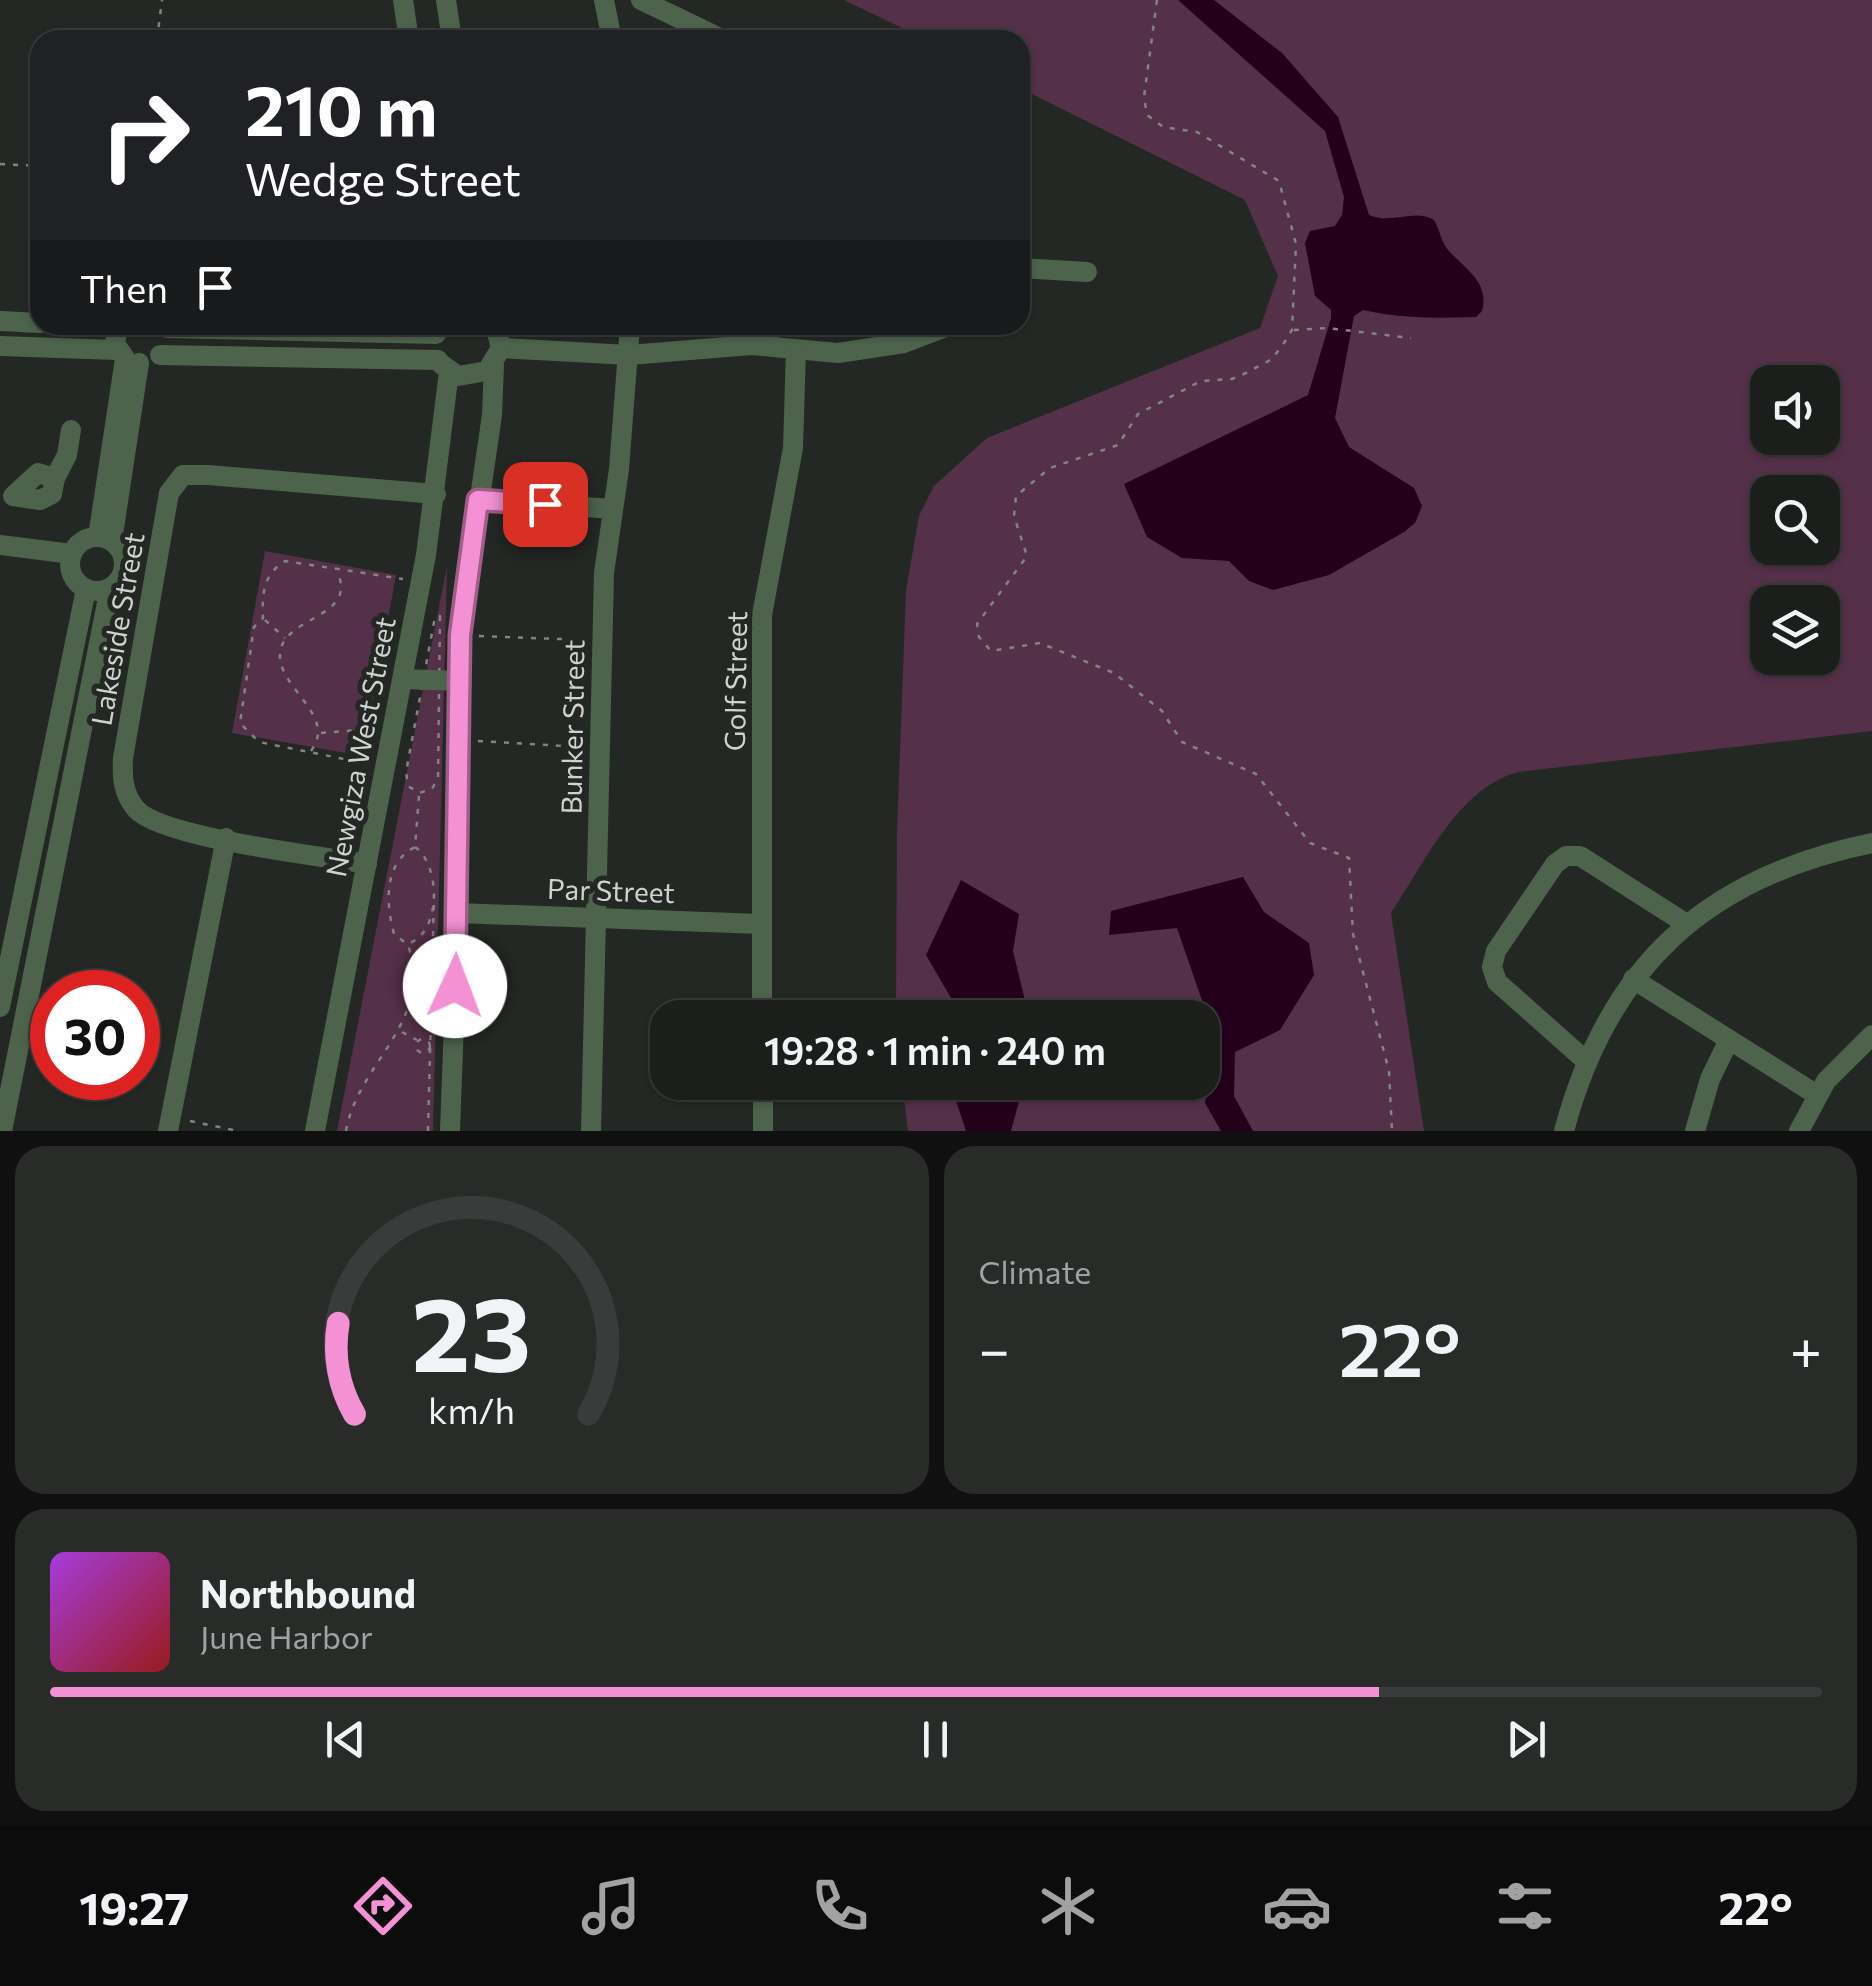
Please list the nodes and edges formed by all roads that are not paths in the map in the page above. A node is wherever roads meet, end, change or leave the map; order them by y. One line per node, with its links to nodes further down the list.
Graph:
1 (402, 0): 5 (street)
2 (446, 0): 6 (street)
3 (604, 0): 7 (street)
4 (641, 0): 8 (street)
5 (406, 30)
6 (450, 30)
7 (610, 30)
8 (703, 30)
9 (1030, 269): 10 (street)
10 (1087, 272)
11 (0, 321): 12 (street)
12 (30, 322)
13 (115, 335): 27 (street)
14 (163, 335): 23 (street)
15 (384, 335): 25 (street)
16 (440, 335): 28 (street, Newgiza West Street)
17 (496, 335): 26 (street, Newgiza West Street)
18 (630, 335): 24 (street, Bunker Street)
19 (760, 335): 22 (street); 24 (street)
20 (918, 335): 22 (street)
21 (0, 346): 27 (street)
22 (796, 349): 46 (street, Golf Street)
23 (160, 355): 25 (street); 27 (street)
24 (629, 355): 26 (street); 33 (street, Bunker Street)
25 (383, 356): 28 (street)
26 (498, 356): 28 (street); 32 (street, Newgiza West Street)
27 (127, 357): 34 (street)
28 (444, 366): 30 (street, Newgiza West Street)
29 (71, 430): 31 (street)
30 (436, 494): 39 (street, Newgiza West Street); 40 (street, Lakeside Street)
31 (7, 495)
32 (478, 500): 33 (street); 39 (street, Newgiza West Street)
33 (612, 508): 44 (street, Bunker Street)
34 (105, 539): 36 (street); 37 (street)
35 (0, 545): 36 (street)
36 (72, 554): 38 (street)
37 (110, 588): 38 (street); 56 (street)
38 (86, 589): 49 (street)
39 (431, 680): 42 (street, Newgiza West Street); 43 (street, Newgiza West Street)
40 (226, 838): 42 (street, Lakeside Street); 55 (street)
41 (1872, 843): 45 (street)
42 (367, 864): 57 (street, Newgiza West Street)
43 (458, 913): 44 (street, Par Street); 58 (street, Newgiza West Street)
44 (597, 918): 46 (street, Par Street); 59 (street, Bunker Street)
45 (1686, 923): 47 (street); 52 (street)
46 (762, 924): 48 (street, Golf Street)
47 (1633, 980): 51 (street); 52 (street)
48 (762, 1000)
49 (0, 1007)
50 (1872, 1036): 53 (street)
51 (1729, 1040): 53 (street); 62 (street)
52 (1586, 1061): 61 (street)
53 (1817, 1095): 63 (street)
54 (763, 1100): 60 (street)
55 (170, 1124)
56 (2, 1131)
57 (315, 1131)
58 (450, 1131)
59 (591, 1131)
60 (764, 1131)
61 (1564, 1131)
62 (1695, 1131)
63 (1799, 1131)

